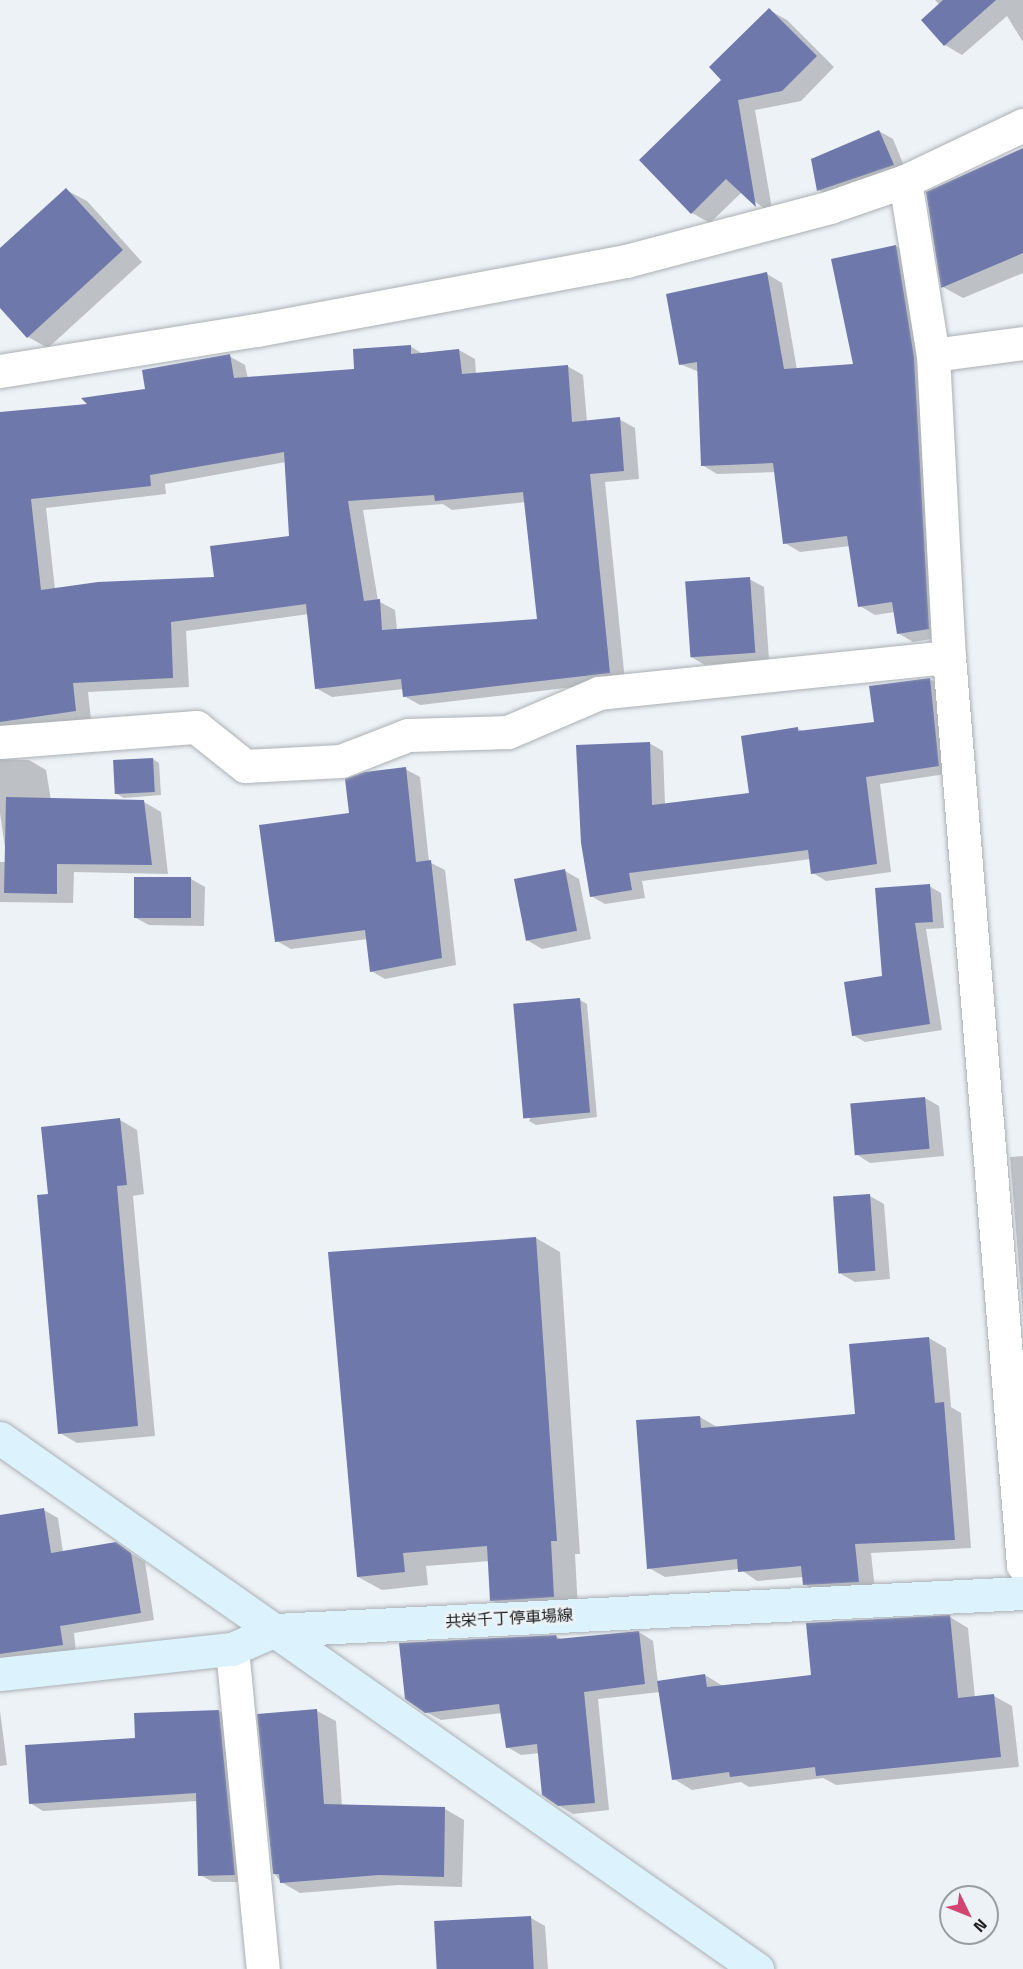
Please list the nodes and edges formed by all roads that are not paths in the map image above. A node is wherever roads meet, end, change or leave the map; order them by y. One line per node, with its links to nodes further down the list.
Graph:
1 (1023, 125): 2 (street)
2 (905, 181): 4 (street); 5 (street)
3 (1023, 343): 4 (street)
4 (933, 355): 6 (street)
5 (0, 371)
6 (949, 657): 7 (street); 9 (street)
7 (0, 742)
8 (0, 1438): 11 (main road)
9 (1023, 1565)
10 (1023, 1593): 11 (main road, 共栄千丁停車場線)
11 (275, 1630): 12 (main road, 共栄千丁停車場線); 15 (main road)
12 (232, 1649): 13 (main road, 共栄千丁停車場線); 14 (street)
13 (0, 1674)
14 (263, 1969)
15 (757, 1969)

